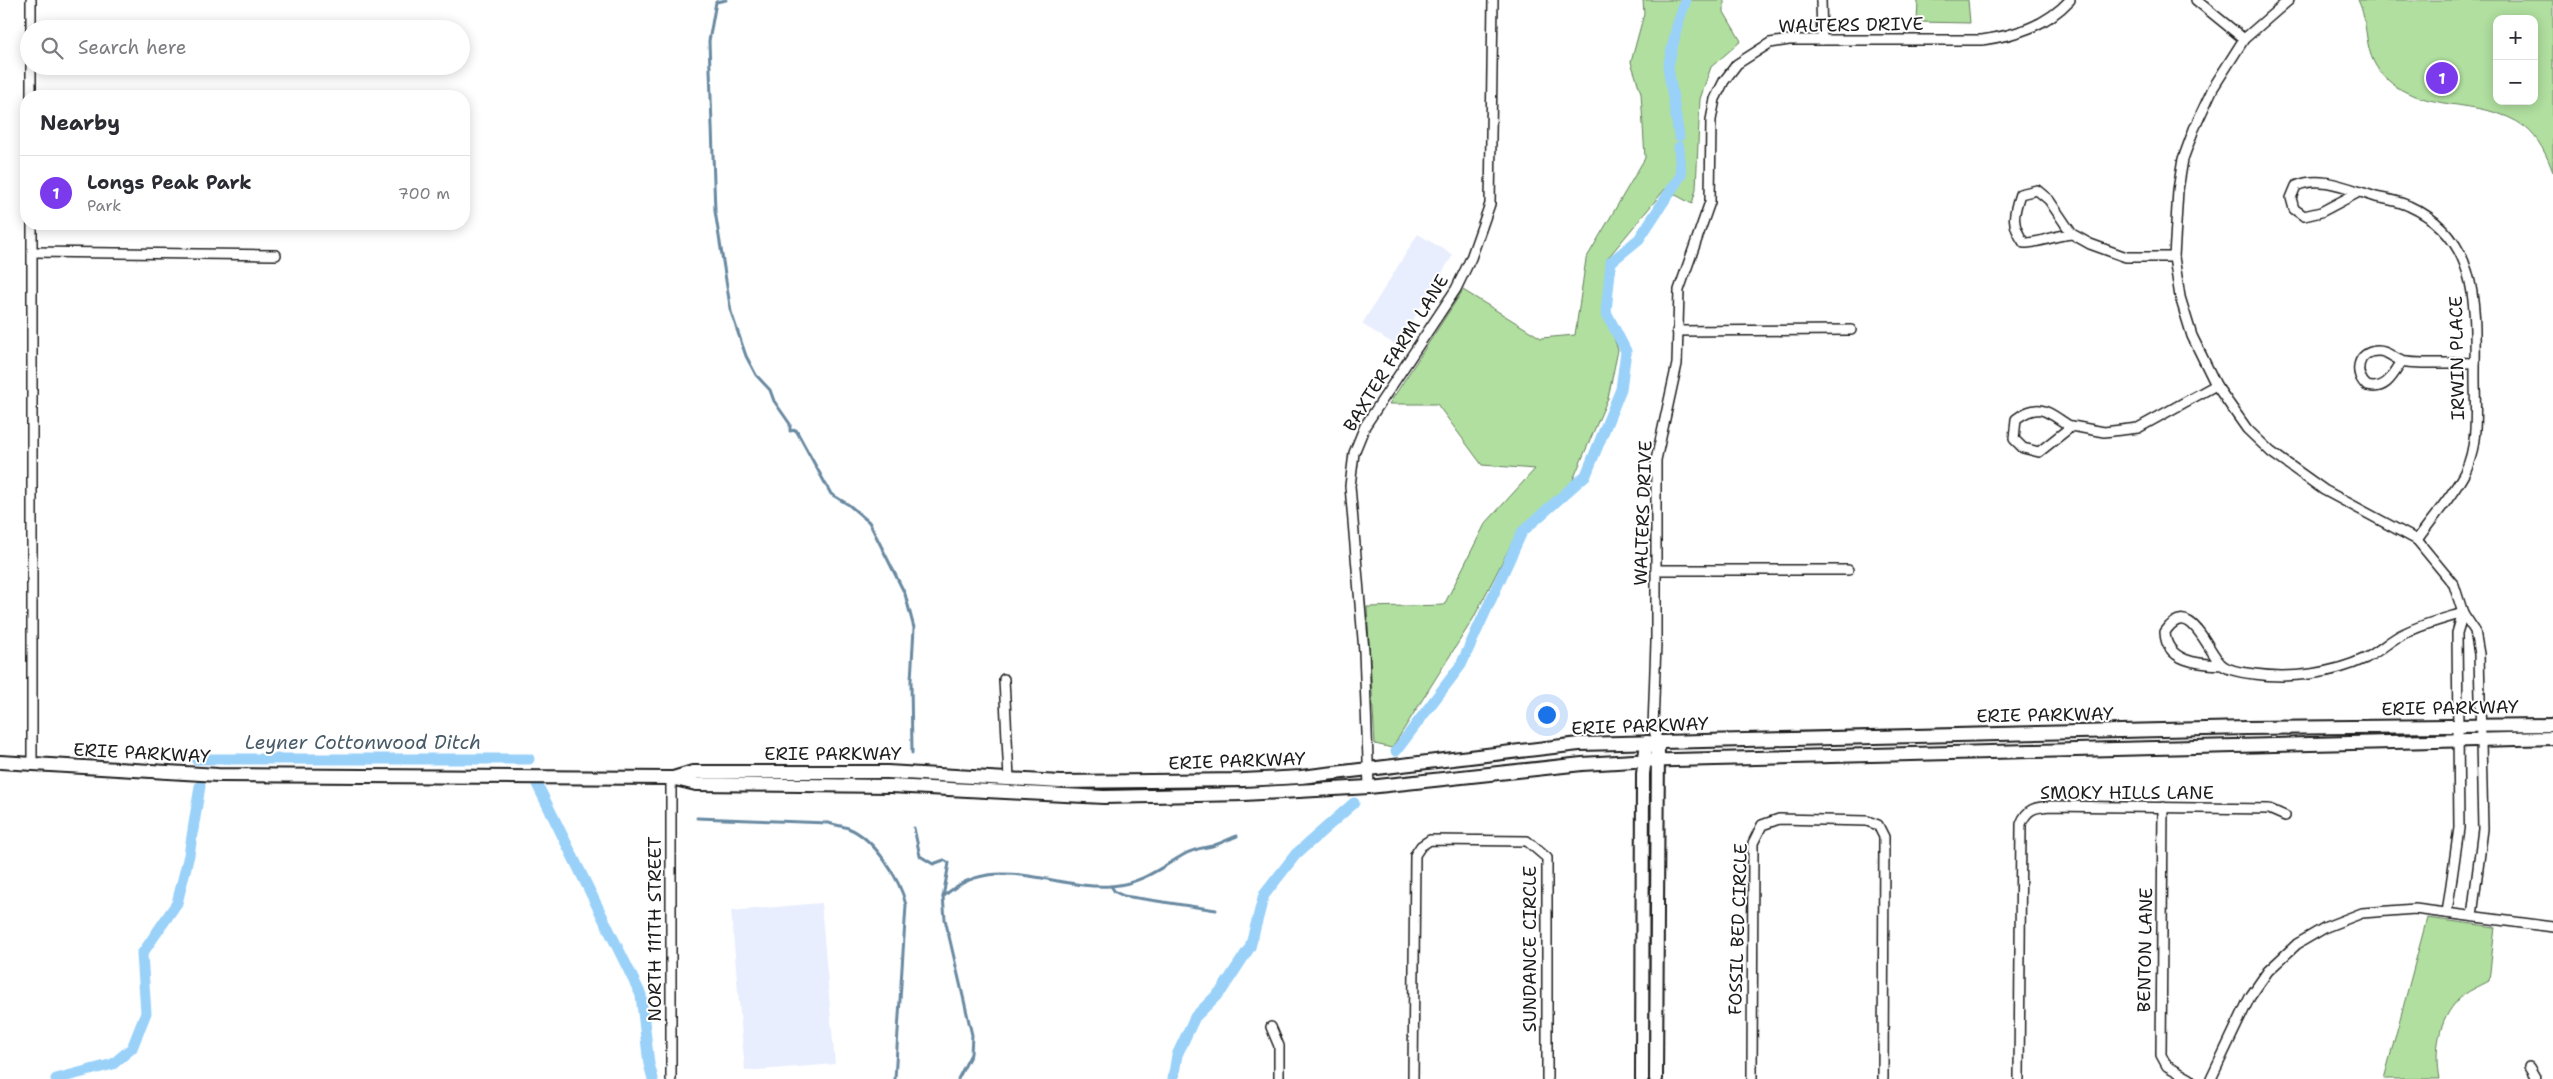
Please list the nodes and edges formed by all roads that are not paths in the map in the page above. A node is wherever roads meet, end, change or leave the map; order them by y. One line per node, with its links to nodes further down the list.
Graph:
1 (31, 0): 7 (street)
2 (1493, 0): 41 (street, BAXTER FARM LANE)
3 (1821, 0): 9 (street)
4 (2070, 0): 9 (street, WALTERS DRIVE)
5 (2196, 0): 8 (street)
6 (2289, 0): 8 (street)
7 (31, 20)
8 (2244, 39): 17 (street)
9 (1822, 40): 19 (street, WALTERS DRIVE)
10 (31, 75): 11 (street)
11 (31, 90)
12 (2359, 192): 12 (street, IRWIN PLACE); 21 (street, IRWIN PLACE)
13 (32, 230): 15 (street)
14 (2072, 234): 14 (street); 17 (street)
15 (32, 252): 16 (street); 40 (street)
16 (276, 255)
17 (2174, 257): 22 (street)
18 (1851, 330): 19 (street)
19 (1677, 331): 25 (street, WALTERS DRIVE)
20 (2402, 361): 20 (street); 21 (street)
21 (2475, 363): 24 (street, IRWIN PLACE)
22 (2216, 385): 23 (street); 24 (street)
23 (2072, 426): 23 (street)
24 (2417, 540): 27 (street)
25 (1656, 570): 26 (street); 36 (street, WALTERS DRIVE)
26 (1848, 570)
27 (2462, 613): 28 (street); 31 (street); 32 (street)
28 (2222, 666): 28 (street)
29 (1004, 679): 43 (street)
30 (2553, 725): 32 (main road, ERIE PARKWAY)
31 (2459, 726): 32 (main road, ERIE PARKWAY); 35 (street); 36 (main road, ERIE PARKWAY)
32 (2480, 726): 34 (street)
33 (2553, 738): 34 (main road, ERIE PARKWAY)
34 (2481, 740): 35 (main road, ERIE PARKWAY); 48 (street)
35 (2459, 741): 38 (main road, ERIE PARKWAY); 47 (street)
36 (1652, 742): 37 (main road); 38 (main road); 41 (main road, ERIE PARKWAY)
37 (1644, 761): 38 (main road, ERIE PARKWAY); 44 (main road, ERIE PARKWAY); 56 (main road)
38 (1658, 761): 57 (main road)
39 (0, 762): 40 (main road, ERIE PARKWAY)
40 (32, 764): 42 (main road, ERIE PARKWAY)
41 (1368, 770): 43 (main road, ERIE PARKWAY); 44 (street, BAXTER FARM LANE)
42 (671, 778): 43 (main road, ERIE PARKWAY); 44 (main road, ERIE PARKWAY); 52 (street, NORTH 111TH STREET)
43 (1009, 778)
44 (1368, 787)
45 (2163, 807): 46 (street, SMOKY HILLS LANE); 60 (street, SMOKY HILLS LANE); 61 (street, BENTON LANE)
46 (2285, 816)
47 (2446, 913): 48 (street); 62 (street)
48 (2472, 916): 49 (street)
49 (2553, 927)
50 (1271, 1027): 53 (street)
51 (2529, 1067): 63 (street)
52 (671, 1079)
53 (1279, 1079)
54 (1413, 1079): 55 (street, SUNDANCE CIRCLE)
55 (1546, 1079)
56 (1642, 1079)
57 (1656, 1079)
58 (1752, 1079): 59 (street, FOSSIL BED CIRCLE)
59 (1883, 1079)
60 (2019, 1079)
61 (2190, 1079)
62 (2211, 1079)
63 (2536, 1079)

